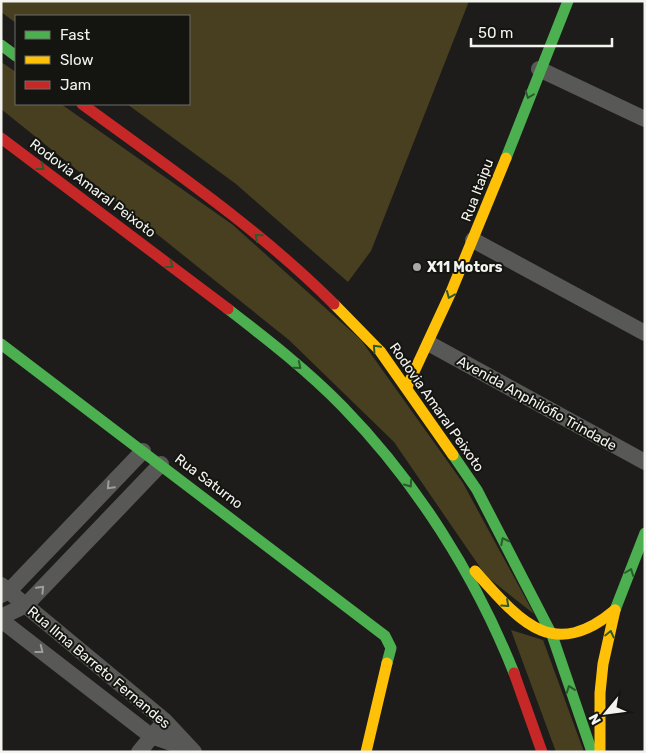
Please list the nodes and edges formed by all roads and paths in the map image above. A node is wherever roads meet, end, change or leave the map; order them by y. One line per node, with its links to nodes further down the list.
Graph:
1 (568, 1): 4 (main road, Rua Itaipu)
2 (1, 45): 3 (main road)
3 (15, 55)
4 (539, 69): 6 (street); 8 (main road, Rua Itaipu, one-way to 8)
5 (83, 105): 12 (main road, Rodovia Amaral Peixoto, one-way to 5)
6 (645, 119)
7 (1, 138): 17 (main road, Rodovia Amaral Peixoto, one-way to 17)
8 (473, 240): 9 (street); 11 (main road, Rua Itaipu, one-way to 11)
9 (645, 333)
10 (1, 344): 13 (main road, Rua Saturno)
11 (430, 344): 12 (main road, Rua Itaipu); 14 (street, Avenida Anphilófio Trindade)
12 (407, 387): 22 (main road, Rodovia Amaral Peixoto, one-way to 12)
13 (143, 451): 15 (main road, Rua Saturno); 18 (street, one-way to 18)
14 (645, 462)
15 (161, 464): 19 (street, one-way to 15); 27 (main road, Rua Saturno)
16 (645, 533): 20 (main road, one-way to 16)
17 (448, 542): 22 (main road, one-way to 22); 28 (main road, Rodovia Amaral Peixoto)
18 (4, 590): 19 (street, Rua Ilma Barreto Fernandes)
19 (26, 605): 21 (street); 23 (street, Rua Ilma Barreto Fernandes)
20 (615, 610): 22 (main road); 30 (main road, one-way to 20)
21 (1, 618): 24 (street, Rua Ilma Barreto Fernandes, one-way to 24)
22 (552, 635): 29 (main road, Rodovia Amaral Peixoto, one-way to 22)
23 (165, 722): 24 (street); 25 (street, Rua Ilma Barreto Fernandes)
24 (151, 736): 25 (street, Rua Ilma Barreto Fernandes); 26 (street)
25 (193, 751)
26 (139, 752)
27 (366, 752)
28 (542, 752)
29 (592, 752)
30 (600, 752)

